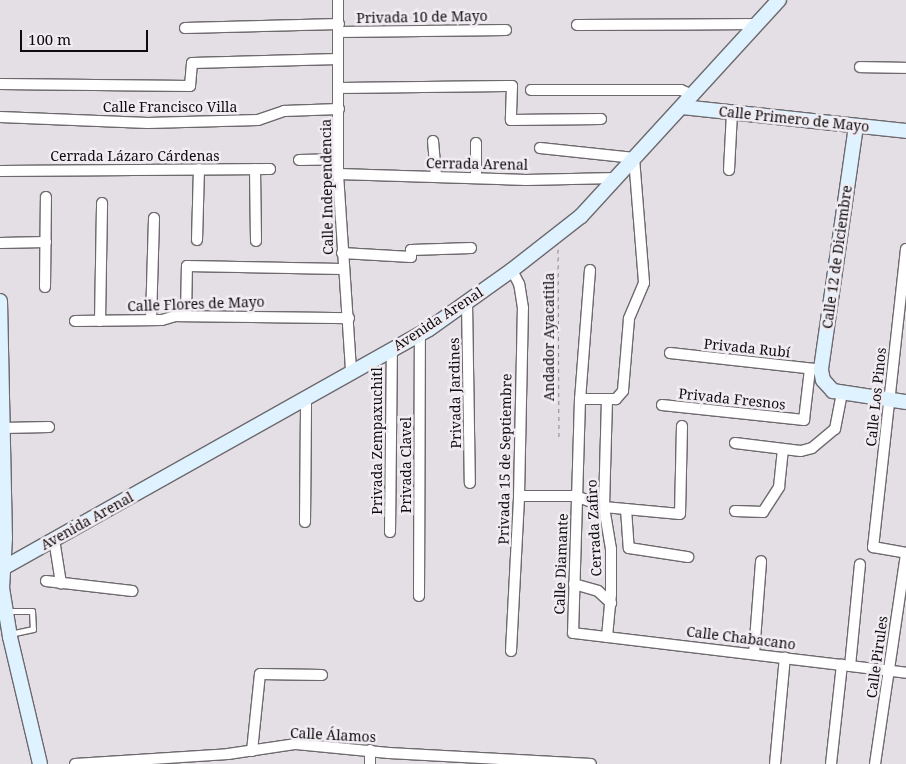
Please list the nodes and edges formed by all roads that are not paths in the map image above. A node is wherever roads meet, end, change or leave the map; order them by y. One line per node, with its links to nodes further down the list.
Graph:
1 (338, 0): 6 (street, Calle Independencia)
2 (778, 0): 3 (main road, Avenida Arenal)
3 (758, 24): 4 (street); 14 (main road, Avenida Arenal)
4 (577, 25)
5 (185, 28): 6 (street, Privada 10 de Mayo)
6 (339, 28): 7 (street, Privada 10 de Mayo); 8 (street, Calle Independencia)
7 (506, 30)
8 (338, 59): 11 (street); 12 (street, Calle Independencia)
9 (860, 67): 10 (street)
10 (906, 68)
11 (0, 84)
12 (340, 88): 16 (street, Calle Independencia); 19 (street)
13 (531, 90): 14 (street)
14 (692, 95): 15 (main road, Avenida Arenal)
15 (682, 107): 17 (main road, Calle Primero de Mayo); 25 (main road, Avenida Arenal)
16 (339, 109): 18 (street, Calle Francisco Villa); 26 (street, Calle Independencia)
17 (732, 113): 20 (main road, Calle Primero de Mayo); 31 (street)
18 (0, 117)
19 (600, 119)
20 (856, 126): 21 (main road, Calle Primero de Mayo); 63 (main road, Calle 12 de Diciembre)
21 (906, 131)
22 (433, 141): 34 (street)
23 (476, 143): 35 (street)
24 (540, 148): 25 (street)
25 (634, 158): 36 (main road, Avenida Arenal); 68 (street)
26 (338, 159): 27 (street); 33 (street, Calle Independencia)
27 (299, 160)
28 (256, 169): 29 (street, Cerrada Lázaro Cárdenas); 30 (street, Cerrada Lázaro Cárdenas); 41 (street)
29 (270, 169)
30 (199, 170): 32 (street, Cerrada Lázaro Cárdenas); 40 (street)
31 (729, 170)
32 (0, 171)
33 (338, 174): 34 (street, Cerrada Arenal); 46 (street, Calle Independencia)
34 (436, 177): 35 (street, Cerrada Arenal)
35 (476, 178): 36 (street, Cerrada Arenal)
36 (616, 178): 48 (main road, Avenida Arenal)
37 (46, 198): 43 (street)
38 (102, 203): 58 (street)
39 (154, 218): 56 (street)
40 (197, 240)
41 (256, 241)
42 (0, 242): 43 (street)
43 (46, 242): 51 (street)
44 (471, 248): 46 (street)
45 (906, 249): 50 (street, Calle Los Pinos)
46 (342, 253): 47 (street, Calle Independencia)
47 (342, 269): 54 (street); 55 (street, Calle Independencia)
48 (512, 270): 53 (main road, Avenida Arenal); 79 (street, Privada 15 de Septiembre)
49 (590, 270): 67 (street)
50 (904, 281): 69 (street, Calle Los Pinos)
51 (46, 287)
52 (0, 300): 59 (main road)
53 (467, 302): 60 (main road, Avenida Arenal); 78 (street, Privada Jardines)
54 (186, 316): 55 (street, Calle Flores de Mayo); 56 (street, Calle Flores de Mayo)
55 (349, 318): 64 (street, Calle Independencia)
56 (151, 320): 58 (street, Calle Flores de Mayo)
57 (75, 321): 58 (street, Calle Flores de Mayo)
58 (100, 321)
59 (0, 325): 75 (main road)
60 (420, 334): 61 (main road, Avenida Arenal); 96 (street, Privada Clavel)
61 (392, 350): 64 (main road, Avenida Arenal); 85 (street, Privada Zempaxuchitl)
62 (670, 353): 63 (street, Privada Rubí)
63 (816, 369): 65 (main road, Calle 12 de Diciembre); 72 (street, Calle 12 de Diciembre)
64 (351, 372): 66 (main road, Avenida Arenal)
65 (842, 393): 69 (main road); 77 (street)
66 (306, 398): 84 (street); 86 (main road, Avenida Arenal)
67 (580, 399): 68 (street); 80 (street, Calle Diamante)
68 (608, 400): 81 (street, Cerrada Zafiro)
69 (889, 400): 70 (main road); 87 (street, Calle Los Pinos)
70 (906, 402)
71 (662, 405): 72 (street, Privada Fresnos)
72 (799, 420)
73 (682, 426): 82 (street)
74 (49, 427): 75 (street)
75 (3, 428): 91 (main road)
76 (735, 443): 77 (street)
77 (782, 449): 83 (street)
78 (470, 483)
79 (519, 496): 80 (street); 102 (street, Privada 15 de Septiembre)
80 (576, 496): 81 (street); 94 (street, Calle Diamante)
81 (604, 507): 82 (street); 97 (street, Cerrada Zafiro)
82 (626, 509): 88 (street)
83 (734, 511)
84 (305, 522)
85 (390, 532)
86 (54, 539): 91 (main road, Avenida Arenal); 93 (street)
87 (906, 553): 106 (street, Calle Pirules)
88 (688, 557)
89 (761, 561): 103 (street)
90 (860, 564): 105 (street)
91 (5, 567): 98 (main road)
92 (46, 581): 93 (street)
93 (61, 583): 95 (street)
94 (574, 584): 97 (street); 99 (street, Calle Diamante)
95 (132, 591)
96 (420, 596)
97 (611, 599): 101 (street, Cerrada Zafiro)
98 (3, 604): 100 (main road); 100 (lane)
99 (572, 633): 101 (street, Calle Chabacano)
100 (9, 634): 111 (main road)
101 (607, 637): 103 (street, Calle Chabacano)
102 (511, 651)
103 (754, 653): 104 (street, Calle Chabacano)
104 (785, 657): 105 (street, Calle Chabacano); 116 (street)
105 (846, 665): 106 (street, Calle Chabacano); 117 (street)
106 (889, 671): 107 (street, Calle Chabacano); 118 (street, Calle Pirules)
107 (906, 673)
108 (322, 675): 110 (street)
109 (370, 750): 110 (street, Calle Álamos); 113 (street); 114 (street, Calle Álamos)
110 (252, 751): 112 (street, Calle Álamos)
111 (40, 764)
112 (75, 764)
113 (370, 764)
114 (583, 764): 115 (street, Calle Álamos)
115 (591, 764)
116 (775, 764)
117 (831, 764)
118 (875, 764)

